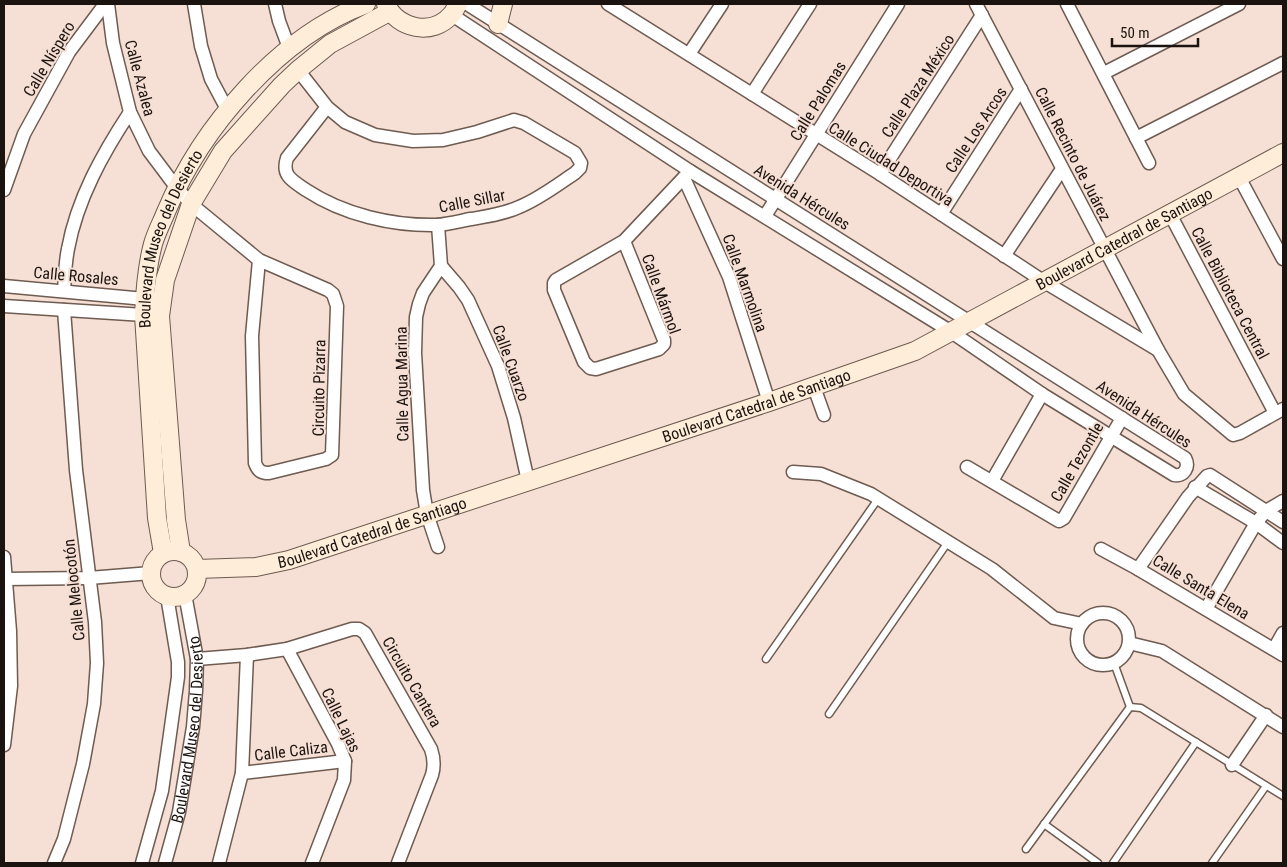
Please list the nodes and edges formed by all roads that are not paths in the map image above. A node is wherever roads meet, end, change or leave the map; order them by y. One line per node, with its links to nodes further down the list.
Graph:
1 (106, 4): 25 (street, Calle Azalea); 36 (street, Calle Níspero)
2 (194, 4): 26 (street)
3 (275, 4): 17 (street)
4 (366, 4): 17 (street, Boulevard Museo del Desierto)
5 (467, 4): 16 (street, Avenida Hércules)
6 (504, 4): 16 (street)
7 (608, 4): 18 (street, Calle Ciudad Deportiva)
8 (722, 4): 18 (street)
9 (810, 4): 23 (street)
10 (898, 4): 27 (street, Calle Palomas)
11 (1239, 4): 21 (street)
12 (1072, 5): 21 (street)
13 (388, 8): 14 (street); 20 (street, Boulevard Museo del Desierto)
14 (455, 9): 32 (street, Avenida Hércules)
15 (979, 9): 22 (street, Calle Recinto de Juárez); 33 (street, Calle Plaza México)
16 (498, 24): 37 (street, Avenida Hércules)
17 (289, 48): 26 (street, Boulevard Museo del Desierto)
18 (689, 54): 23 (street, Calle Ciudad Deportiva)
19 (1283, 63): 28 (street)
20 (298, 70): 24 (street, Calle Sillar); 38 (street, Boulevard Museo del Desierto)
21 (1104, 74): 28 (street)
22 (1021, 89): 31 (street, Calle Recinto de Juárez); 39 (street, Calle Los Arcos)
23 (752, 94): 27 (street, Calle Ciudad Deportiva)
24 (327, 107): 42 (street, Calle Sillar); 42 (street, Calle Sillar)
25 (130, 112): 35 (street, Calle Azalea); 51 (street)
26 (228, 112): 35 (street, Boulevard Museo del Desierto)
27 (816, 135): 33 (street, Calle Ciudad Deportiva); 37 (street, Calle Palomas)
28 (1136, 138): 30 (street)
29 (1283, 153): 34 (street, Boulevard Catedral de Santiago)
30 (1149, 163)
31 (1062, 169): 44 (street, Calle Recinto de Juárez); 45 (street)
32 (687, 174): 41 (street, Avenida Hércules); 43 (street, Calle Mármol); 60 (street, Calle Marmolina)
33 (880, 174): 39 (street, Calle Ciudad Deportiva)
34 (1240, 177): 40 (street, Boulevard Catedral de Santiago); 46 (street)
35 (176, 187): 38 (street, Calle Azalea); 53 (street, Boulevard Museo del Desierto)
36 (4, 190)
37 (775, 200): 41 (street, Calle Palomas); 55 (street, Avenida Hércules)
38 (191, 204): 47 (street, Circuito Pizarra); 80 (street, Boulevard Museo del Desierto)
39 (941, 214): 45 (street, Calle Ciudad Deportiva)
40 (1170, 214): 44 (street, Boulevard Catedral de Santiago); 61 (street, Calle Biblioteca Central)
41 (765, 216): 56 (street, Avenida Hércules)
42 (438, 225): 48 (street)
43 (624, 241): 43 (street, Calle Mármol)
44 (1104, 250): 49 (street, Boulevard Catedral de Santiago); 57 (street, Calle Recinto de Juárez)
45 (1004, 256): 49 (street, Calle Ciudad Deportiva)
46 (1283, 259)
47 (259, 260): 47 (street, Circuito Pizarra)
48 (441, 266): 67 (street, Calle Cuarzo); 73 (street, Calle Agua Marina)
49 (1043, 281): 55 (street, Boulevard Catedral de Santiago); 57 (street, Calle Ciudad Deportiva)
50 (4, 286): 51 (street, Calle Rosales)
51 (64, 291): 53 (street, Calle Rosales)
52 (4, 306): 54 (street, Calle Rosales)
53 (144, 307): 54 (street, Calle Rosales); 81 (street, Boulevard Museo del Desierto)
54 (64, 310): 86 (street, Calle Melocotón)
55 (968, 322): 56 (street, Boulevard Catedral de Santiago); 63 (street, Avenida Hércules)
56 (950, 331): 58 (street, Boulevard Catedral de Santiago); 59 (street, Avenida Hércules)
57 (1158, 350): 61 (street, Calle Recinto de Juárez)
58 (814, 387): 60 (street, Boulevard Catedral de Santiago); 62 (street)
59 (1042, 394): 64 (street, Avenida Hércules); 68 (street)
60 (769, 402): 67 (street, Boulevard Catedral de Santiago)
61 (1279, 411)
62 (824, 415)
63 (1122, 418): 64 (street, Calle Tezontle); 64 (street, Avenida Hércules)
64 (1111, 436): 68 (street, Calle Tezontle)
65 (967, 467): 68 (street)
66 (793, 472): 70 (street)
67 (528, 481): 73 (street, Boulevard Catedral de Santiago)
68 (992, 481)
69 (1195, 487): 72 (street); 75 (street); 84 (street)
70 (878, 499): 76 (street); 98 (lane)
71 (1283, 501): 72 (street)
72 (1266, 511): 74 (street); 75 (street)
73 (427, 514): 78 (street, Calle Agua Marina); 83 (street, Boulevard Catedral de Santiago)
74 (1283, 522)
75 (1256, 524): 77 (street); 90 (street)
76 (948, 542): 91 (street); 101 (lane)
77 (1283, 543)
78 (438, 547)
79 (1101, 549): 84 (street, Calle Santa Elena)
80 (181, 552): 81 (street); 83 (street)
81 (163, 553): 85 (street)
82 (4, 557): 87 (street)
83 (197, 569): 88 (street)
84 (1138, 569): 90 (street, Calle Santa Elena)
85 (151, 573): 86 (street); 89 (street)
86 (89, 578): 87 (street); 113 (street, Calle Melocotón)
87 (5, 579): 105 (street)
88 (185, 594): 89 (street); 97 (street, Boulevard Museo del Desierto)
89 (167, 596): 114 (street, Boulevard Museo del Desierto)
90 (1206, 609): 95 (street, Calle Santa Elena)
91 (1082, 624): 93 (street); 99 (street)
92 (1283, 633): 95 (street)
93 (1129, 643): 99 (street); 102 (street)
94 (287, 649): 96 (street, Circuito Cantera); 106 (street, Calle Lajas); 118 (street, Circuito Cantera)
95 (1278, 652)
96 (247, 655): 97 (street, Circuito Cantera); 108 (street)
97 (196, 659): 115 (street, Boulevard Museo del Desierto)
98 (766, 660)
99 (1114, 663): 100 (lane)
100 (1130, 706): 104 (lane); 111 (lane)
101 (829, 714)
102 (1266, 716): 103 (street); 107 (street)
103 (1283, 726)
104 (1196, 742): 107 (lane); 120 (lane)
105 (4, 745)
106 (344, 761): 108 (street, Calle Caliza); 117 (street, Calle Lajas)
107 (1232, 765): 109 (lane)
108 (242, 773): 116 (street)
109 (1266, 786): 110 (lane); 121 (lane)
110 (1283, 796)
111 (1044, 824): 112 (lane); 119 (lane)
112 (1026, 849)
113 (54, 863)
114 (142, 863)
115 (165, 863)
116 (219, 863)
117 (312, 863)
118 (398, 863)
119 (1098, 863)
120 (1113, 863)
121 (1212, 863)

